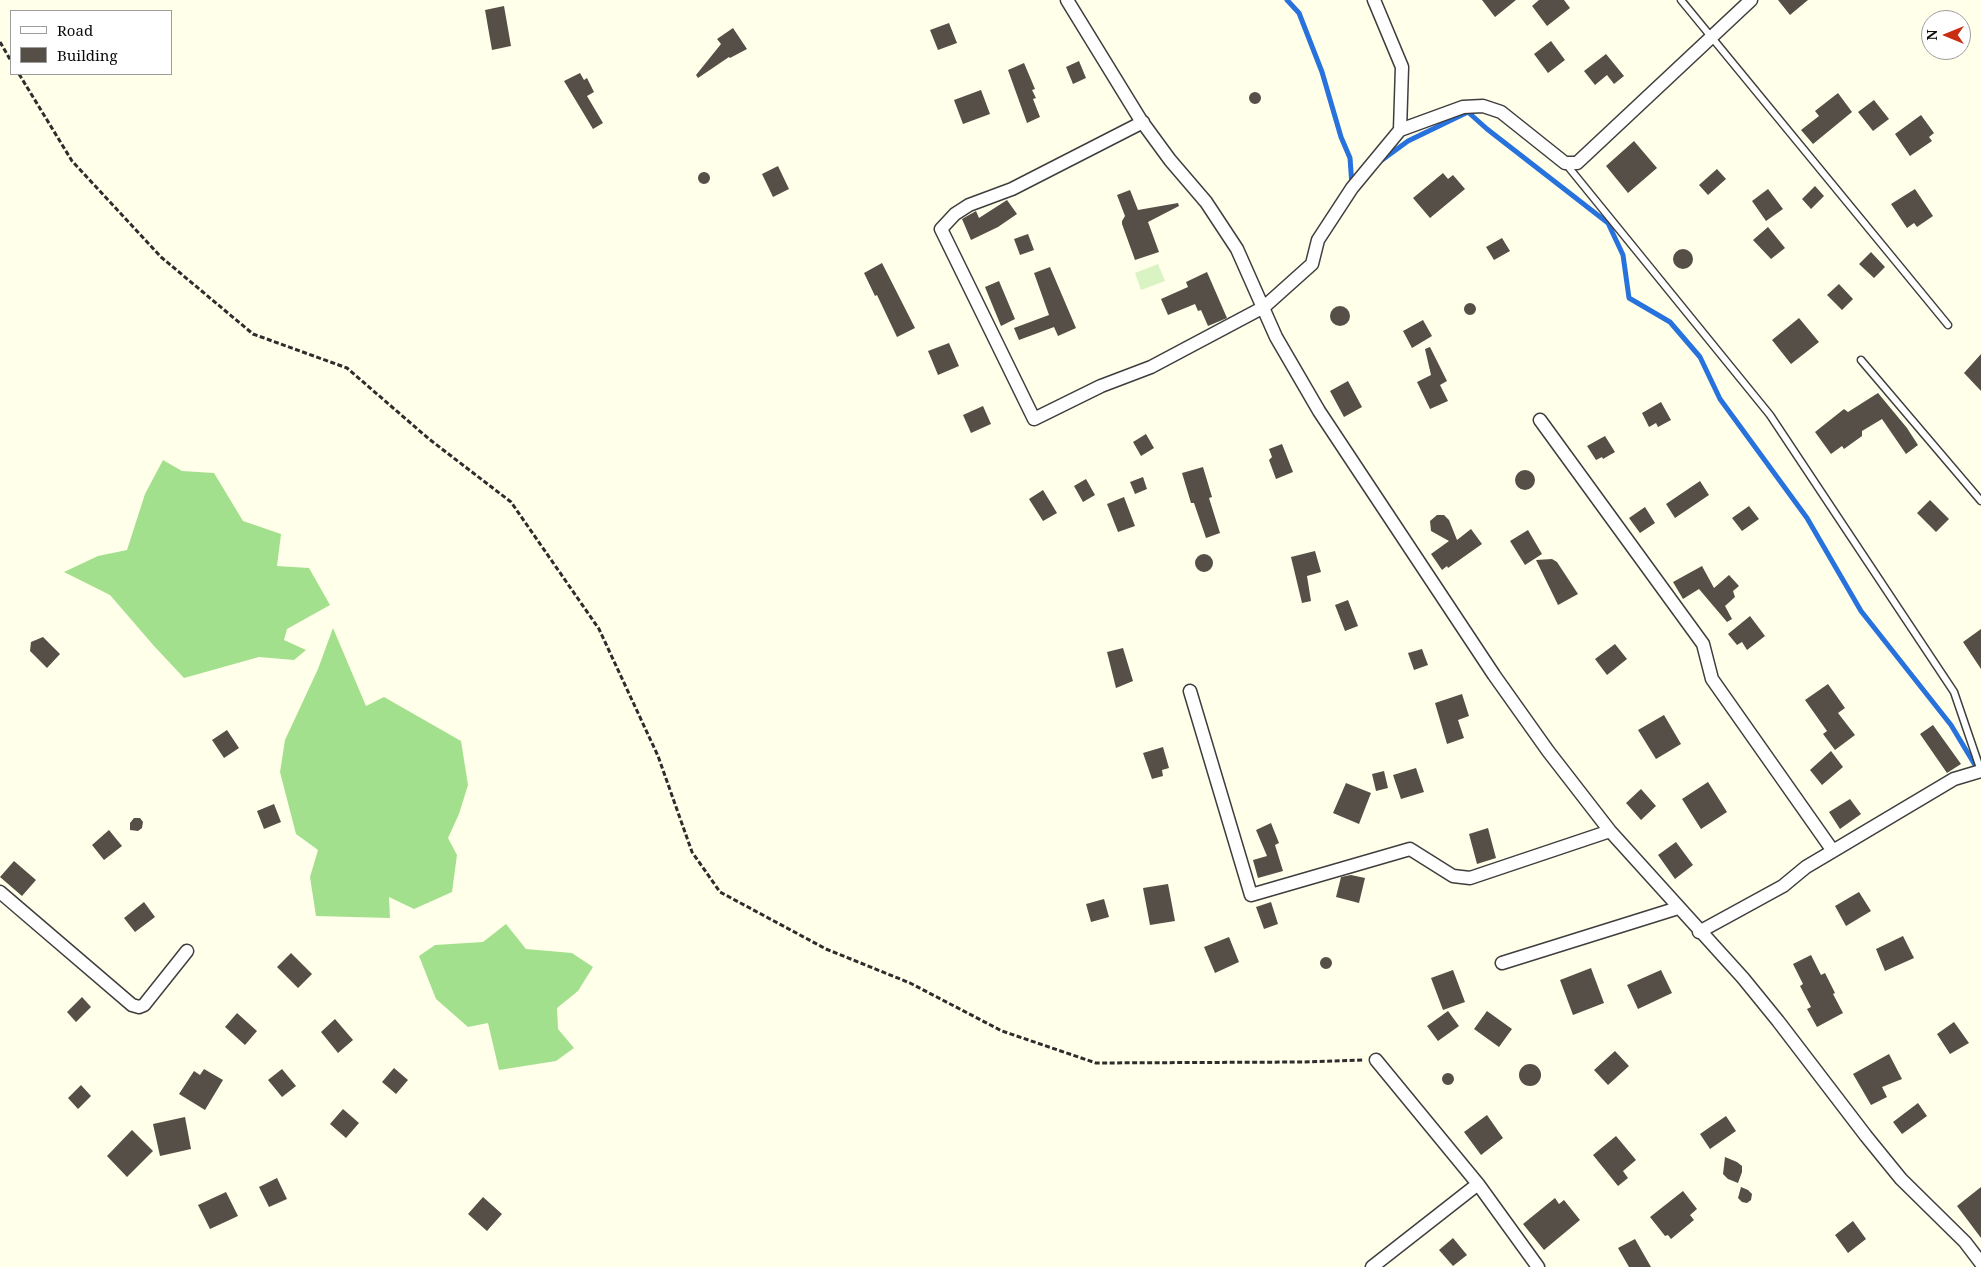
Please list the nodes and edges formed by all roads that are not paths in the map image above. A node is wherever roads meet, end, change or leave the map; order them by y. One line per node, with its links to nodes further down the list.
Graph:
1 (1067, 0): 6 (street)
2 (1374, 0): 7 (street)
3 (1681, 0): 5 (lane)
4 (1751, 0): 5 (street)
5 (1711, 36): 8 (street); 10 (lane)
6 (1143, 122): 9 (street); 9 (street)
7 (1400, 130): 8 (street); 9 (street)
8 (1565, 163): 15 (lane)
9 (1264, 308): 16 (street)
10 (1948, 325)
11 (1861, 360): 13 (lane)
12 (1540, 420): 17 (street)
13 (1981, 501)
14 (1190, 691): 16 (street)
15 (1981, 771): 17 (street)
16 (1610, 831): 19 (street)
17 (1833, 851): 20 (street)
18 (0, 892): 21 (street)
19 (1678, 908): 20 (street); 22 (street)
20 (1699, 932): 25 (street)
21 (187, 952)
22 (1502, 963)
23 (1376, 1060): 24 (street)
24 (1478, 1184): 26 (street); 27 (street)
25 (1981, 1263)
26 (1372, 1267)
27 (1538, 1267)

